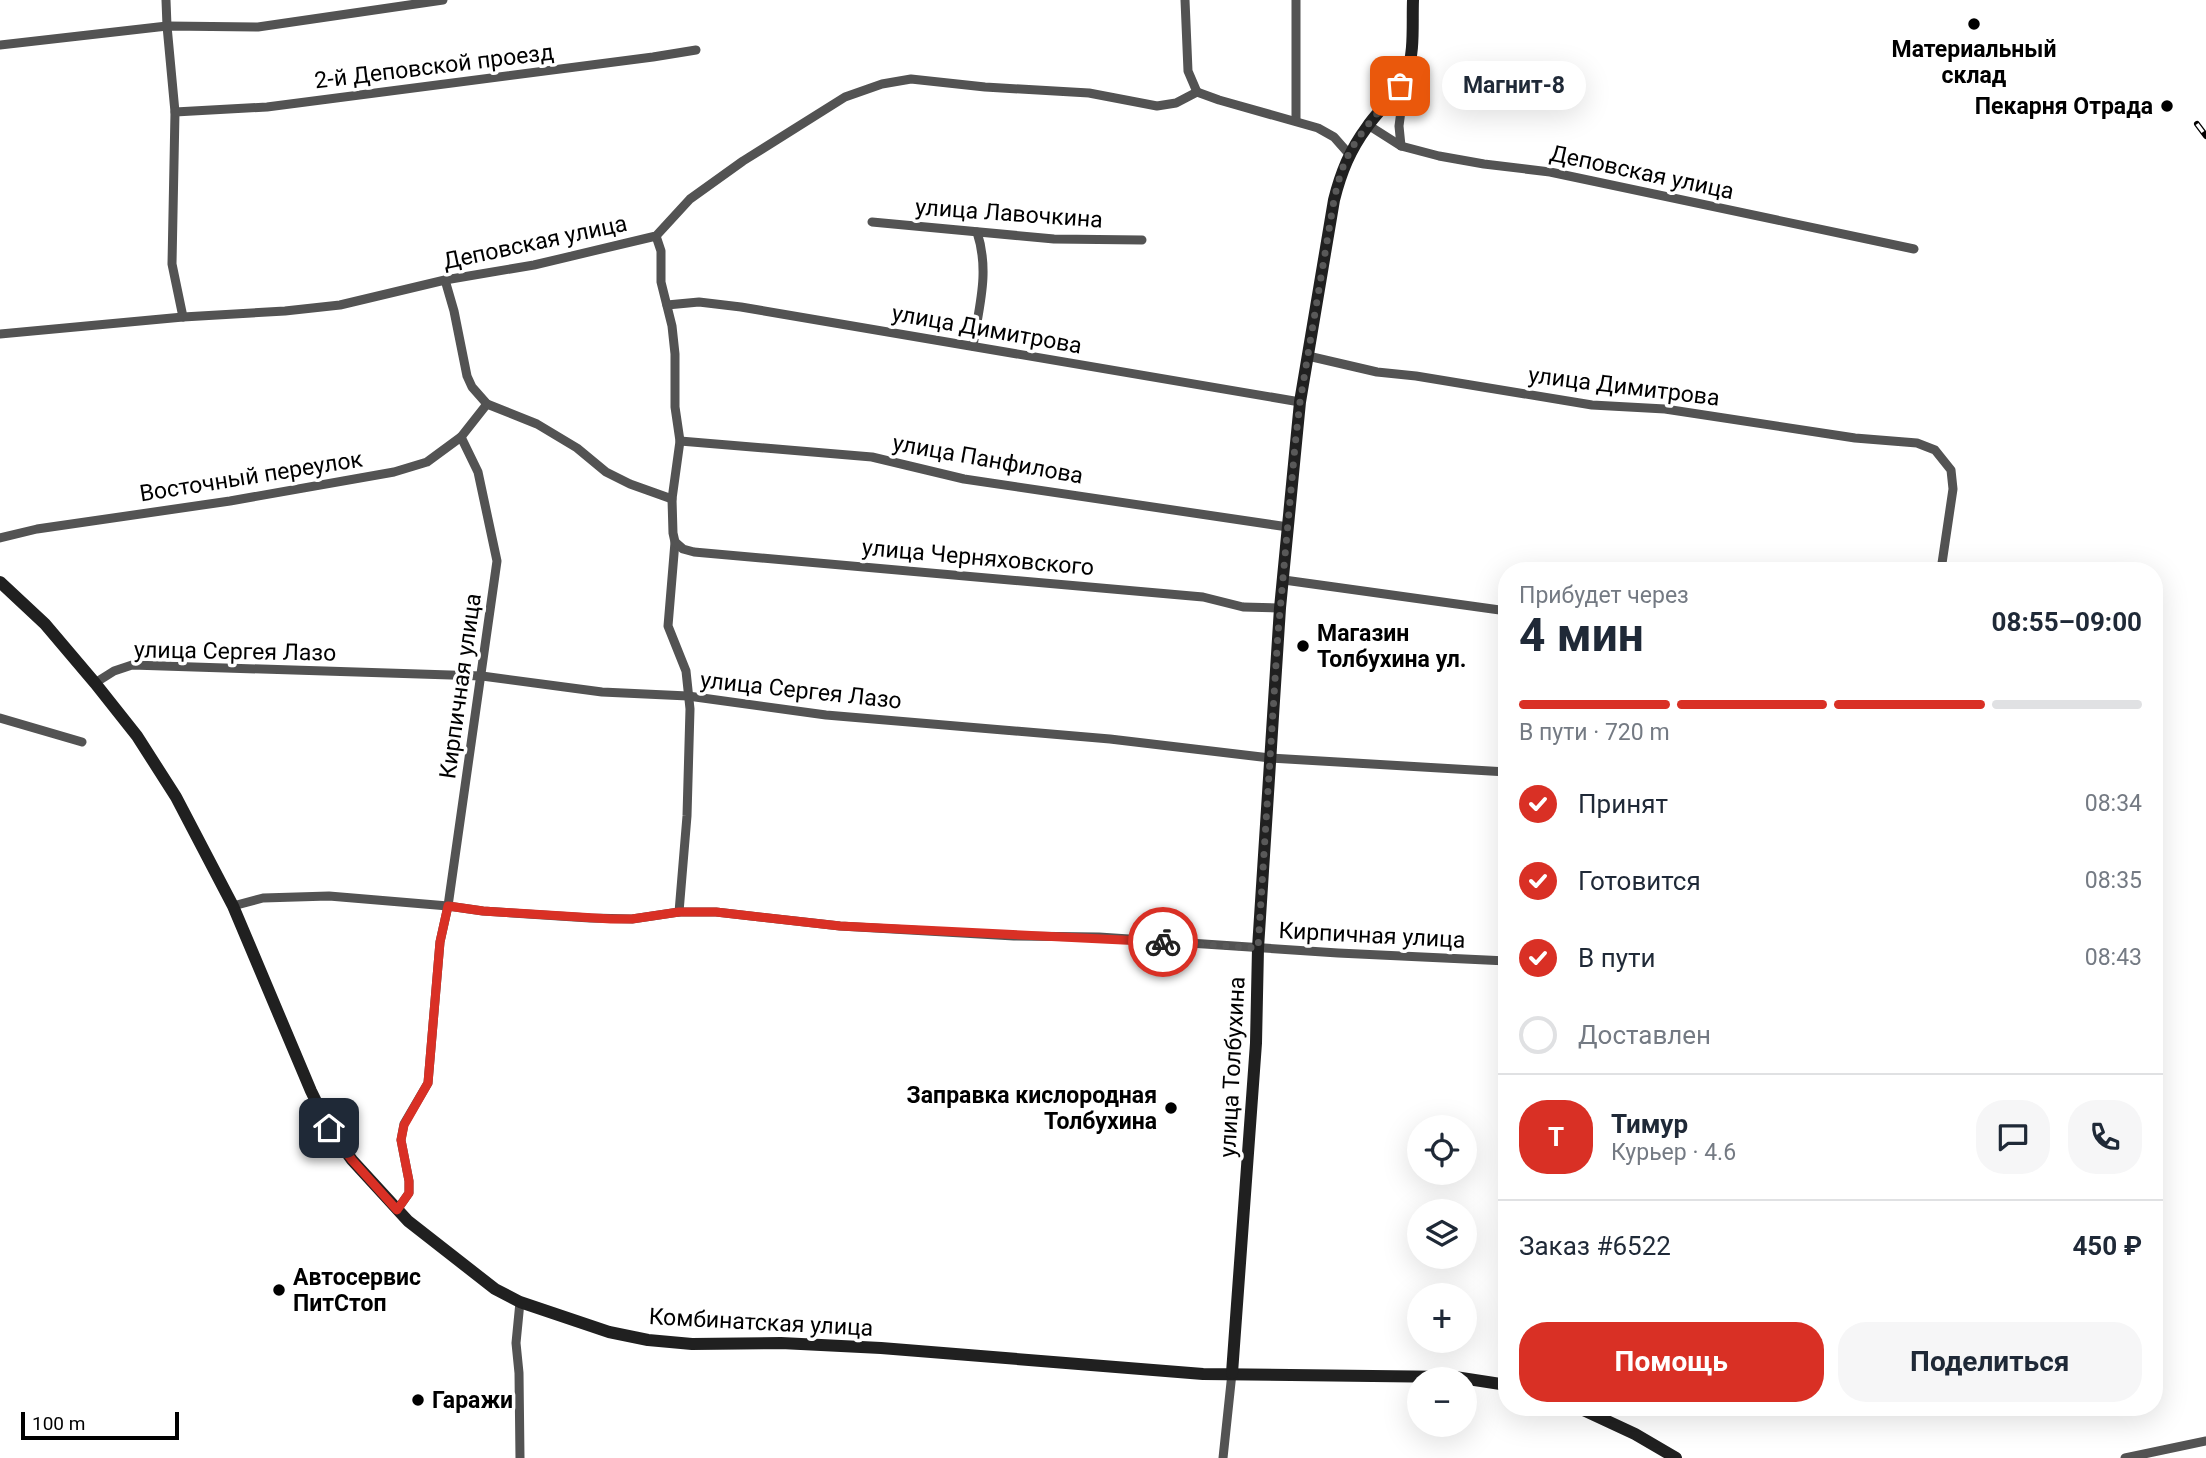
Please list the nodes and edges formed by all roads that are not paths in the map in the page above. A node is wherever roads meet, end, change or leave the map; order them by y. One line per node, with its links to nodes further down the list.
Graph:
1 (166, 0): 6 (street)
2 (443, 0): 6 (street)
3 (1185, 0): 10 (street)
4 (1296, 0): 12 (street)
5 (1413, 0): 9 (main road, улица Толбухина)
6 (167, 26): 7 (street); 11 (street)
7 (0, 45)
8 (696, 50): 11 (street, 2-й Деповской проезд)
9 (1406, 73): 13 (main road, улица Толбухина); 14 (street, улица Толбухина)
10 (1197, 92): 12 (street); 18 (street, Деповская улица)
11 (175, 112): 23 (street)
12 (1296, 121): 15 (street)
13 (1368, 125): 14 (street, Деповская улица); 15 (main road, улица Толбухина)
14 (1401, 146): 20 (street, Деповская улица)
15 (1349, 154): 26 (main road, улица Толбухина)
16 (872, 222): 17 (street, улица Лавочкина)
17 (976, 232): 19 (street, улица Лавочкина); 25 (street)
18 (656, 236): 21 (street, Деповская улица); 22 (street)
19 (1142, 240)
20 (1914, 249)
21 (445, 280): 23 (street, Деповская улица); 28 (street)
22 (667, 305): 25 (street, улица Димитрова); 30 (street)
23 (183, 317): 24 (street, Деповская улица)
24 (0, 334)
25 (974, 346): 27 (street, улица Димитрова)
26 (1308, 356): 27 (main road, улица Толбухина); 35 (street, улица Димитрова)
27 (1300, 402): 32 (main road, улица Толбухина)
28 (488, 404): 29 (street); 31 (street)
29 (461, 437): 33 (street, Восточный переулок); 40 (street, Кирпичная улица)
30 (680, 441): 31 (street); 32 (street, улица Панфилова)
31 (672, 499): 34 (street)
32 (1288, 527): 36 (main road, улица Толбухина)
33 (0, 538)
34 (675, 542): 38 (street, улица Черняховского); 42 (street)
35 (1942, 562)
36 (1284, 580): 38 (main road, улица Толбухина); 39 (street)
37 (0, 582): 41 (main road, Комбинатская улица)
38 (1280, 608): 45 (main road, улица Толбухина)
39 (1498, 610)
40 (482, 676): 41 (street, улица Сергея Лазо); 42 (street, улица Сергея Лазо); 48 (street, Кирпичная улица)
41 (95, 683): 47 (main road, Комбинатская улица)
42 (688, 696): 45 (street, улица Сергея Лазо); 49 (street)
43 (0, 718): 44 (street)
44 (82, 742)
45 (1269, 758): 46 (street, улица Сергея Лазо); 50 (main road, улица Толбухина)
46 (1498, 771)
47 (233, 906): 48 (street); 52 (main road, Комбинатская улица)
48 (448, 906): 49 (street, Кирпичная улица); 52 (street, Кирпичная улица)
49 (679, 912): 50 (street, Кирпичная улица)
50 (1258, 948): 51 (street, Кирпичная улица); 54 (main road, улица Толбухина)
51 (1498, 961)
52 (397, 1210): 53 (main road, Комбинатская улица)
53 (520, 1302): 54 (main road, Комбинатская улица); 58 (street)
54 (1232, 1373): 55 (main road, Комбинатская улица); 59 (street, улица Толбухина)
55 (1498, 1384)
56 (1596, 1416): 60 (main road)
57 (2206, 1441): 61 (street)
58 (520, 1458)
59 (1223, 1458)
60 (1676, 1458)
61 (2125, 1458)

